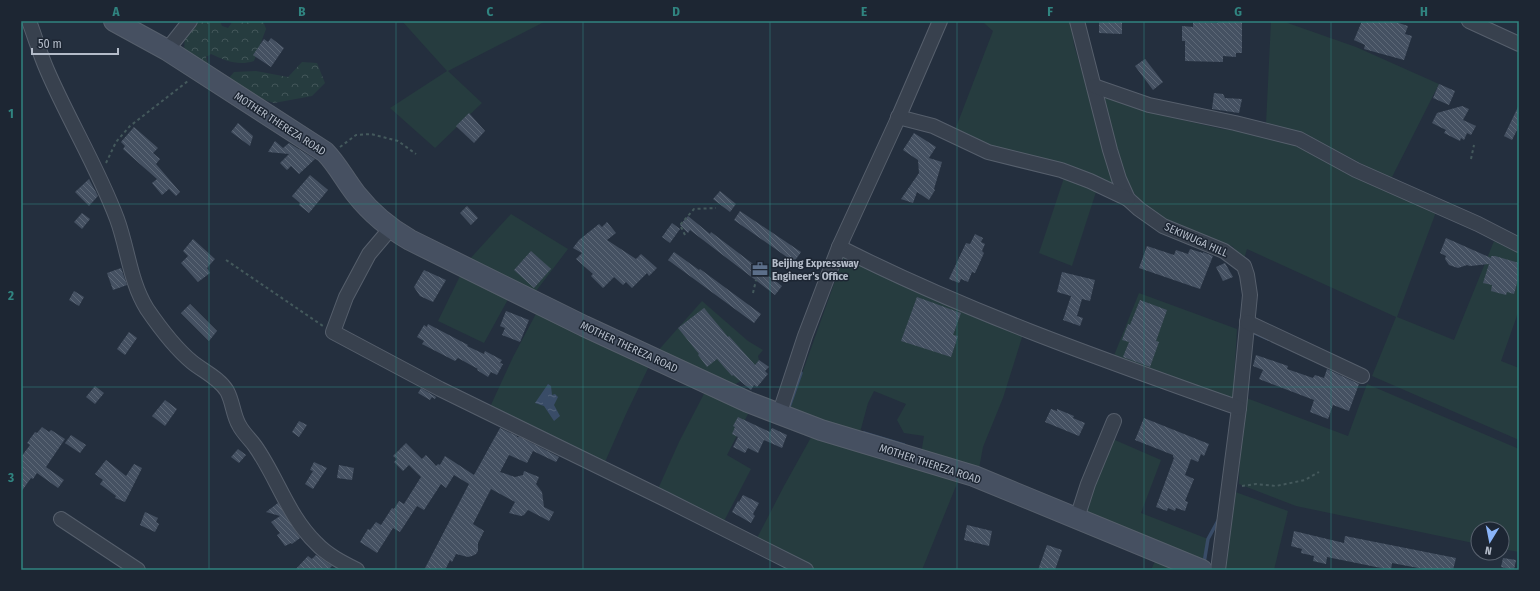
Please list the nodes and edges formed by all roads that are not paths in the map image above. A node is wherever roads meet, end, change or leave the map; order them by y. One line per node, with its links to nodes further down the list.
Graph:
1 (29, 21): 23 (street)
2 (114, 21): 8 (street, MOTHER THEREZA ROAD)
3 (190, 21): 8 (street)
4 (940, 21): 10 (street)
5 (1077, 21): 9 (street, SEKIWUGA HILL)
6 (1469, 21): 7 (street)
7 (1519, 44)
8 (167, 50): 12 (street, MOTHER THEREZA ROAD)
9 (1094, 86): 11 (street, SEKIWUGA HILL); 13 (street)
10 (898, 117): 11 (street); 14 (street)
11 (1128, 199): 15 (street, SEKIWUGA HILL)
12 (391, 228): 18 (street, MOTHER THEREZA ROAD); 24 (street)
13 (1519, 245)
14 (839, 247): 17 (street); 18 (street)
15 (1247, 322): 16 (street); 17 (street, SEKIWUGA HILL)
16 (1362, 376)
17 (1239, 408): 26 (street, SEKIWUGA HILL)
18 (779, 414): 20 (street, MOTHER THEREZA ROAD)
19 (1114, 422): 20 (street)
20 (1077, 518): 25 (street, MOTHER THEREZA ROAD)
21 (61, 519): 22 (street)
22 (138, 570)
23 (357, 570)
24 (806, 570)
25 (1202, 570)
26 (1218, 570)

